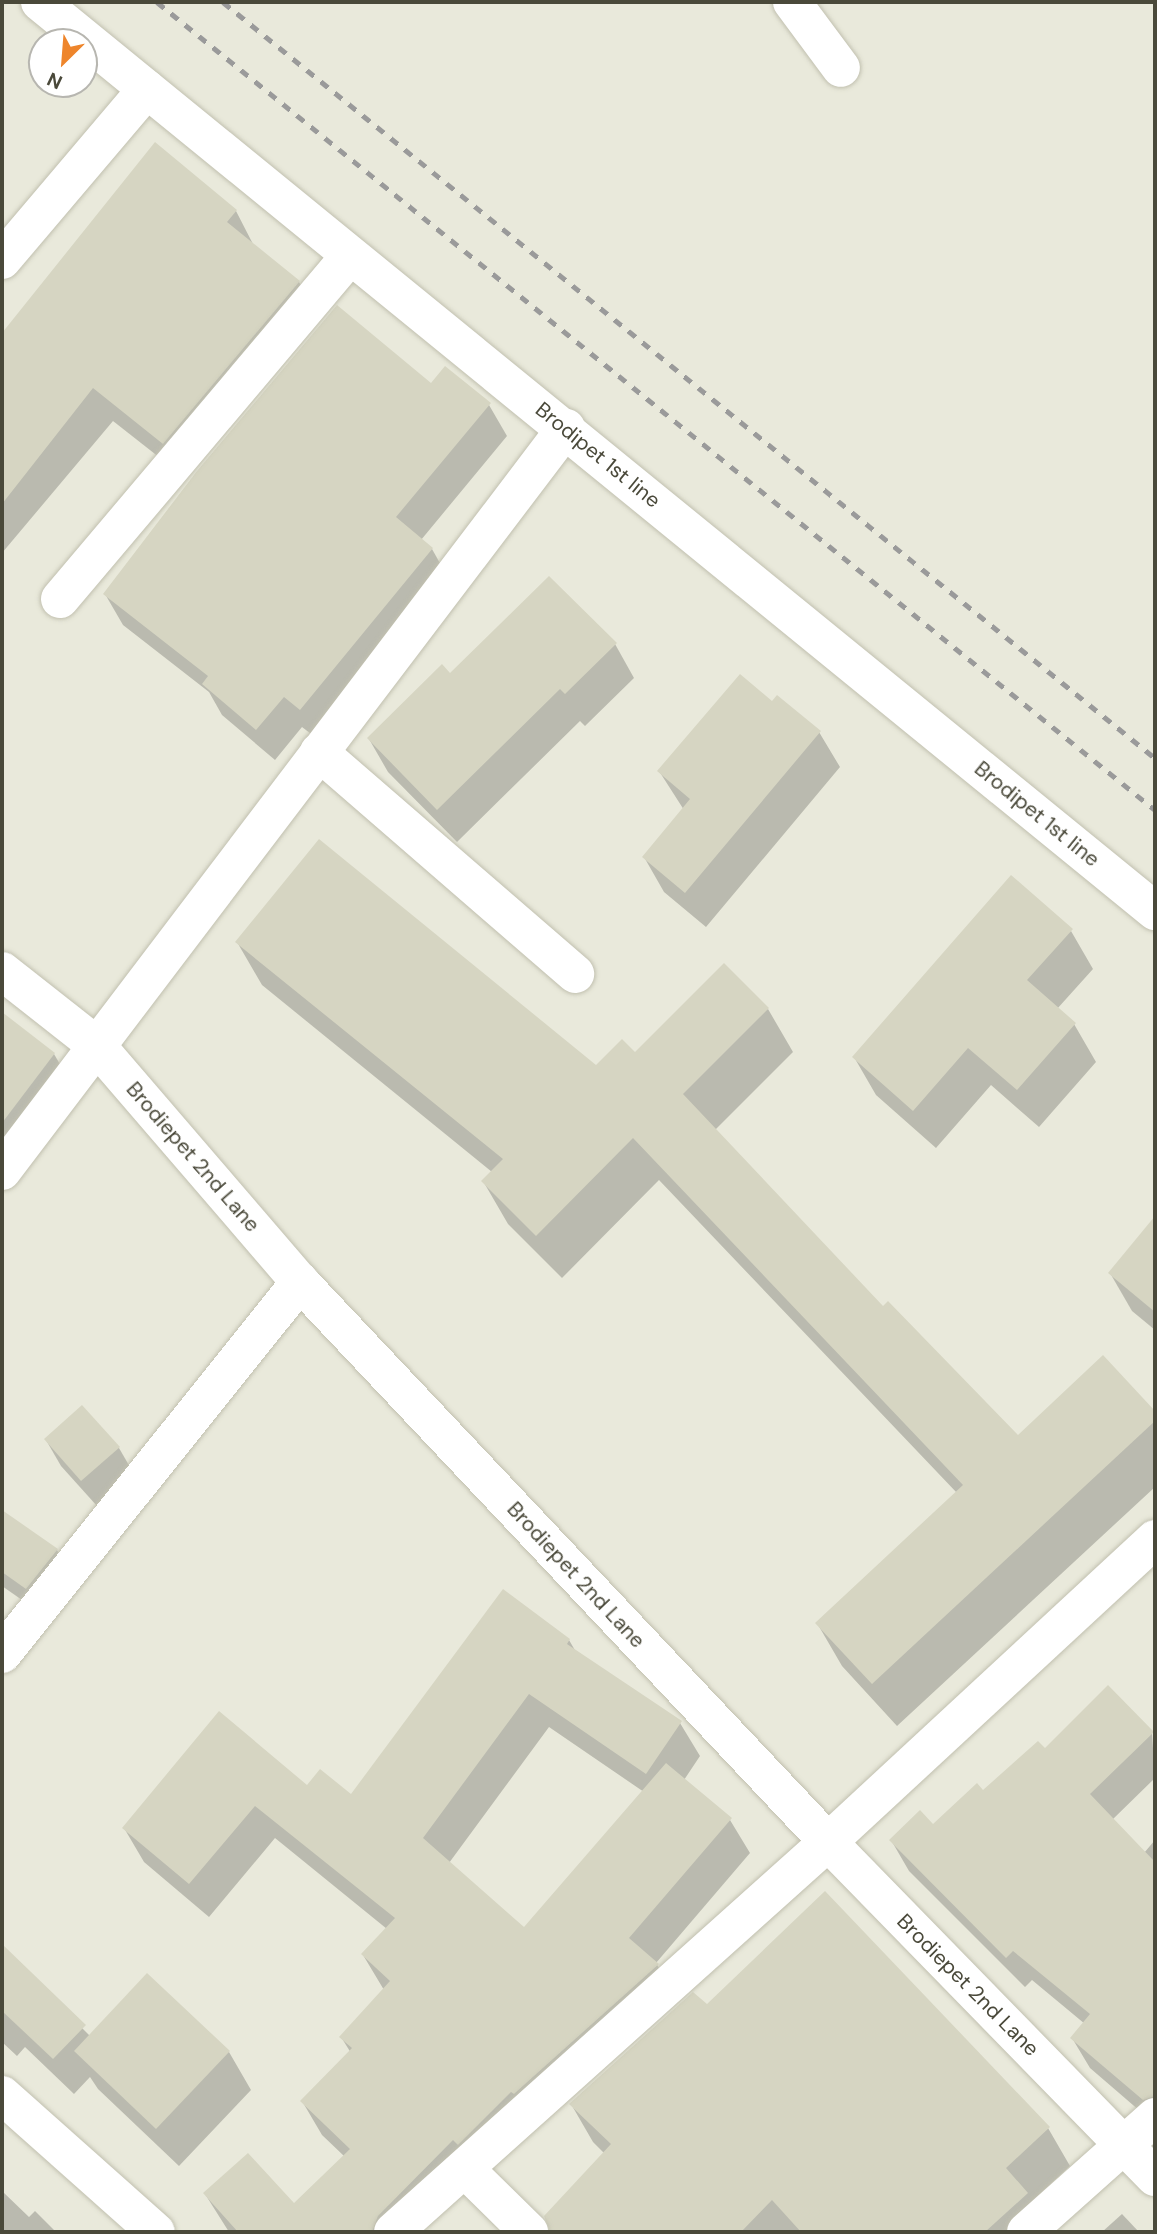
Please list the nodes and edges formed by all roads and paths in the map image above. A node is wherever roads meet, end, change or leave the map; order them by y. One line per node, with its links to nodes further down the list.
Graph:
1 (40, 2): 4 (street, Brodipet 1st line)
2 (792, 2): 3 (street)
3 (841, 68)
4 (147, 89): 5 (street, Brodipet 1st line); 6 (street)
5 (349, 257): 7 (street, Brodipet 1st line); 8 (street)
6 (2, 260)
7 (566, 428): 9 (street); 10 (street, Brodipet 1st line)
8 (60, 599)
9 (319, 752): 12 (street); 13 (street)
10 (1155, 911)
11 (2, 971): 13 (street, Brodiepet 2nd Lane)
12 (575, 974)
13 (96, 1045): 14 (street); 15 (street, Brodiepet 2nd Lane)
14 (2, 1171)
15 (300, 1282): 17 (street); 18 (street, Brodiepet 2nd Lane)
16 (1155, 1539): 18 (street)
17 (2, 1654)
18 (828, 1842): 21 (street, Brodiepet 2nd Lane); 22 (street)
19 (2, 2095): 24 (street)
20 (1155, 2117): 21 (street)
21 (1125, 2144): 23 (street, Brodiepet 2nd Lane); 27 (street)
22 (465, 2169): 25 (street); 26 (street)
23 (1155, 2177)
24 (156, 2232)
25 (393, 2232)
26 (529, 2232)
27 (1026, 2232)

